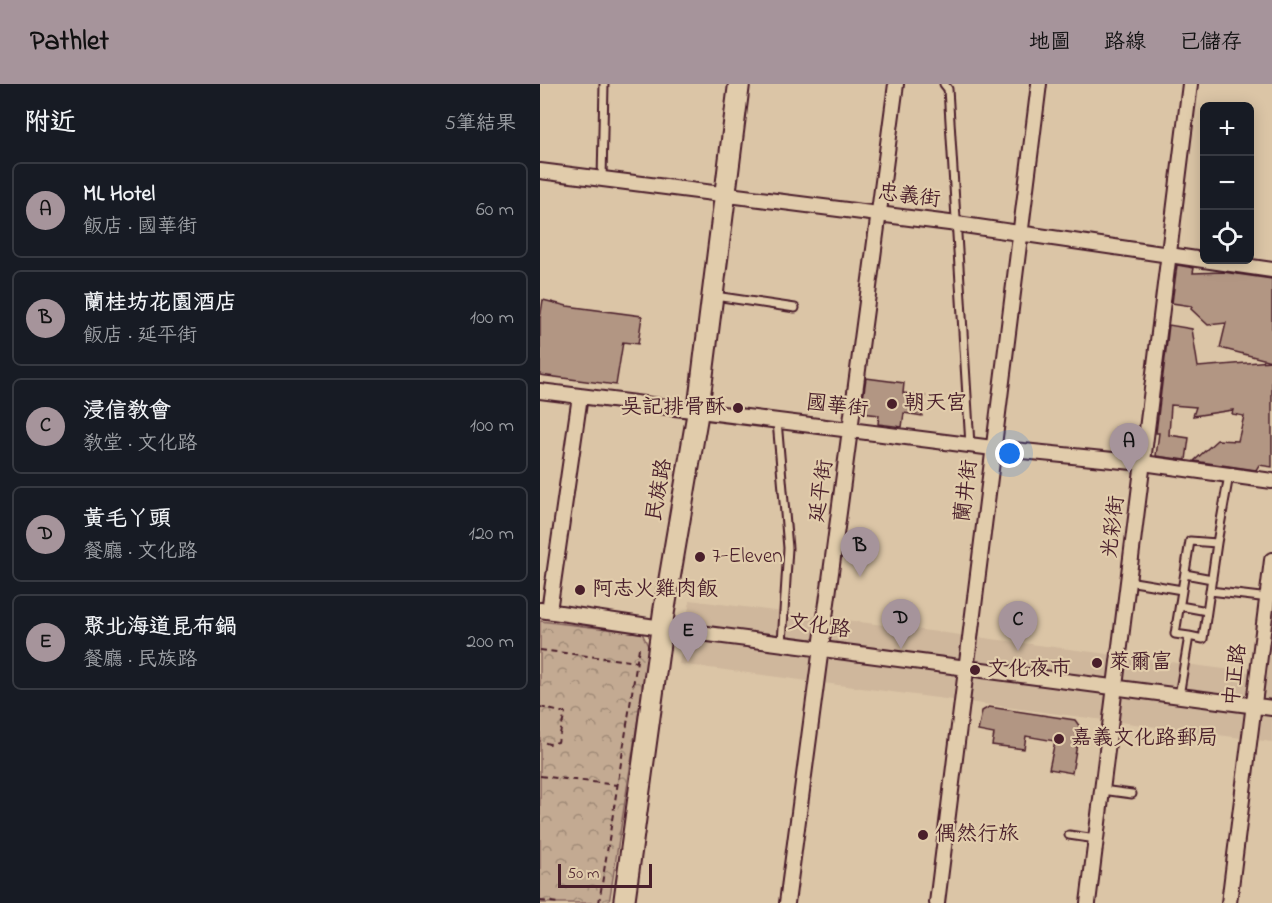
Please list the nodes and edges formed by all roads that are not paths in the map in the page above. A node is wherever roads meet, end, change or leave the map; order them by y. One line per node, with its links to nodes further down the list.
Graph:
1 (604, 84): 8 (lane)
2 (739, 84): 9 (main road, 民族路)
3 (896, 84): 10 (street, 延平街)
4 (944, 84): 11 (lane)
5 (1039, 84): 12 (street, 蘭井街)
6 (1190, 84): 13 (street, 光彩街)
7 (540, 171): 8 (street, 忠義街)
8 (602, 179): 9 (street, 忠義街)
9 (725, 195): 10 (street, 忠義街); 15 (main road, 民族路)
10 (878, 214): 11 (street, 忠義街); 21 (street, 延平街)
11 (957, 224): 12 (street, 忠義街); 22 (lane)
12 (1020, 233): 13 (street, 忠義街); 23 (street, 蘭井街)
13 (1168, 255): 14 (street, 忠義街); 24 (street, 光彩街)
14 (1272, 270)
15 (713, 295): 16 (lane); 19 (main road, 民族路)
16 (795, 308)
17 (540, 391): 18 (street, 國華街)
18 (580, 396): 19 (street, 國華街); 36 (street)
19 (698, 411): 20 (street, 國華街); 38 (main road, 民族路)
20 (777, 421): 21 (street, 國華街); 40 (lane)
21 (851, 429): 22 (street, 國華街); 41 (street, 延平街)
22 (970, 445): 23 (street, 國華街)
23 (993, 448): 24 (street, 國華街); 42 (street, 蘭井街)
24 (1143, 463): 25 (street, 國華街); 31 (street, 光彩街)
25 (1229, 475): 26 (street, 國華街); 27 (lane)
26 (1272, 481)
27 (1217, 543): 29 (lane); 30 (lane)
28 (1272, 560): 34 (street, 中正路)
29 (1185, 574): 30 (lane); 32 (lane)
30 (1212, 579): 33 (lane)
31 (1128, 581): 32 (lane); 43 (street, 光彩街)
32 (1182, 590): 35 (lane)
33 (1210, 591): 34 (lane); 37 (lane)
34 (1269, 597): 45 (street, 中正路)
35 (1180, 606): 37 (lane); 39 (lane)
36 (544, 610): 38 (street, 文化路)
37 (1207, 611): 39 (lane)
38 (662, 628): 40 (street, 文化路); 51 (main road, 民族路)
39 (1189, 636): 44 (lane)
40 (782, 643): 41 (street, 文化路)
41 (821, 649): 42 (street, 文化路); 52 (street, 延平街)
42 (966, 668): 43 (street, 文化路); 53 (street, 蘭井街)
43 (1115, 687): 44 (street, 文化路); 47 (street, 光彩街)
44 (1179, 696): 45 (street, 文化路)
45 (1254, 706): 46 (street, 文化路); 55 (street, 中正路)
46 (1272, 708)
47 (1102, 790): 48 (lane); 50 (street, 光彩街)
48 (1132, 794)
49 (1069, 835): 50 (lane)
50 (1096, 839): 54 (street, 光彩街)
51 (624, 903)
52 (787, 903)
53 (937, 903)
54 (1088, 903)
55 (1229, 903)

